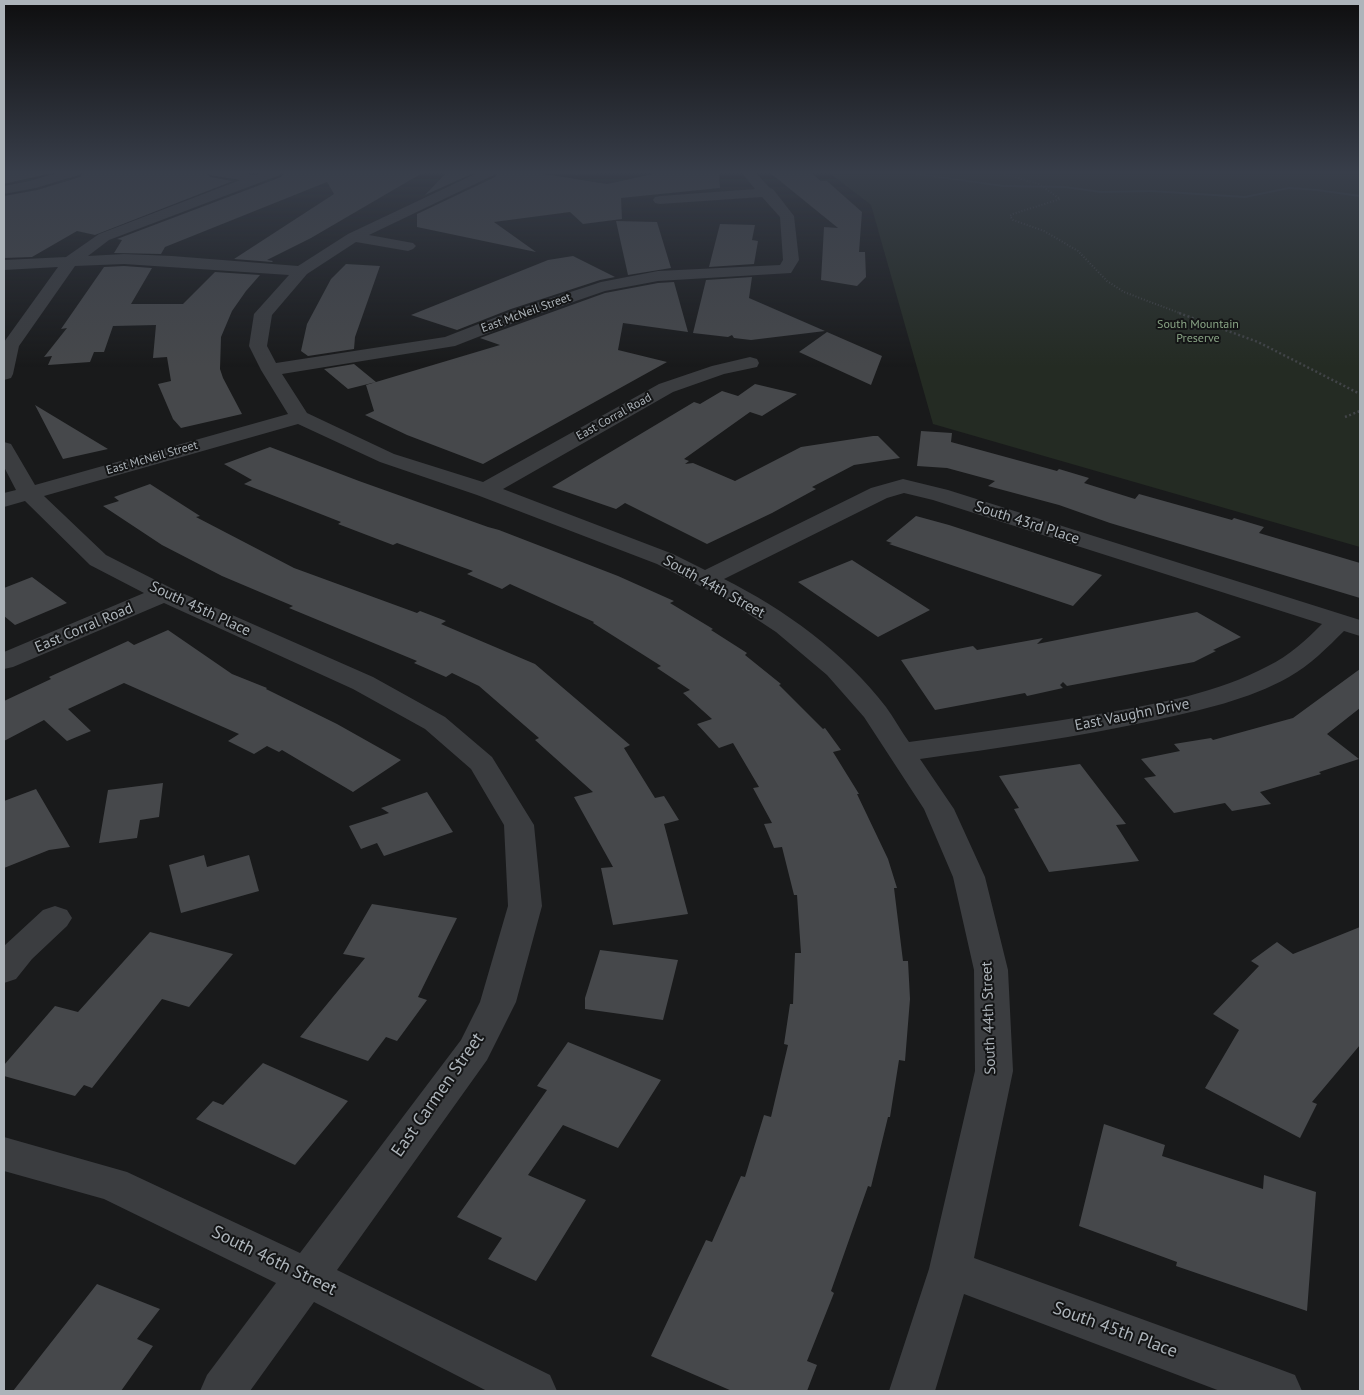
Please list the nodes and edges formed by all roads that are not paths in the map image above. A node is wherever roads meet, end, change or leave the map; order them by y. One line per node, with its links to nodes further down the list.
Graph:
1 (104, 237): 5 (street)
2 (353, 237): 4 (street); 7 (street)
3 (789, 237): 9 (street, East McNeil Street)
4 (408, 246)
5 (72, 261): 6 (street); 7 (street); 10 (street)
6 (4, 265)
7 (301, 271): 9 (street)
8 (750, 363): 13 (street, East Corral Road)
9 (270, 370): 11 (street)
10 (4, 374)
11 (300, 417): 13 (street, South 44th Street); 14 (street, East McNeil Street)
12 (4, 448): 14 (street, South 45th Place)
13 (485, 490): 16 (street, South 44th Street)
14 (28, 492): 15 (street, East McNeil Street); 17 (street, South 45th Place)
15 (4, 500)
16 (705, 579): 18 (street, South 43rd Place); 21 (street, South 44th Street)
17 (164, 594): 19 (street, East Corral Road); 20 (street, South 45th Place)
18 (1349, 624): 21 (street, East Vaughn Drive)
19 (4, 661)
20 (435, 724): 26 (street, East Carmen Street)
21 (903, 752): 25 (street, South 44th Street)
22 (55, 918): 23 (street)
23 (4, 970)
24 (4, 1154): 26 (street, South 46th Street)
25 (950, 1269): 29 (street, South 44th Street); 30 (street, South 45th Place)
26 (307, 1276): 27 (street, East Carmen Street); 28 (street, South 46th Street)
27 (223, 1391)
28 (534, 1391)
29 (912, 1391)
30 (1279, 1391)

